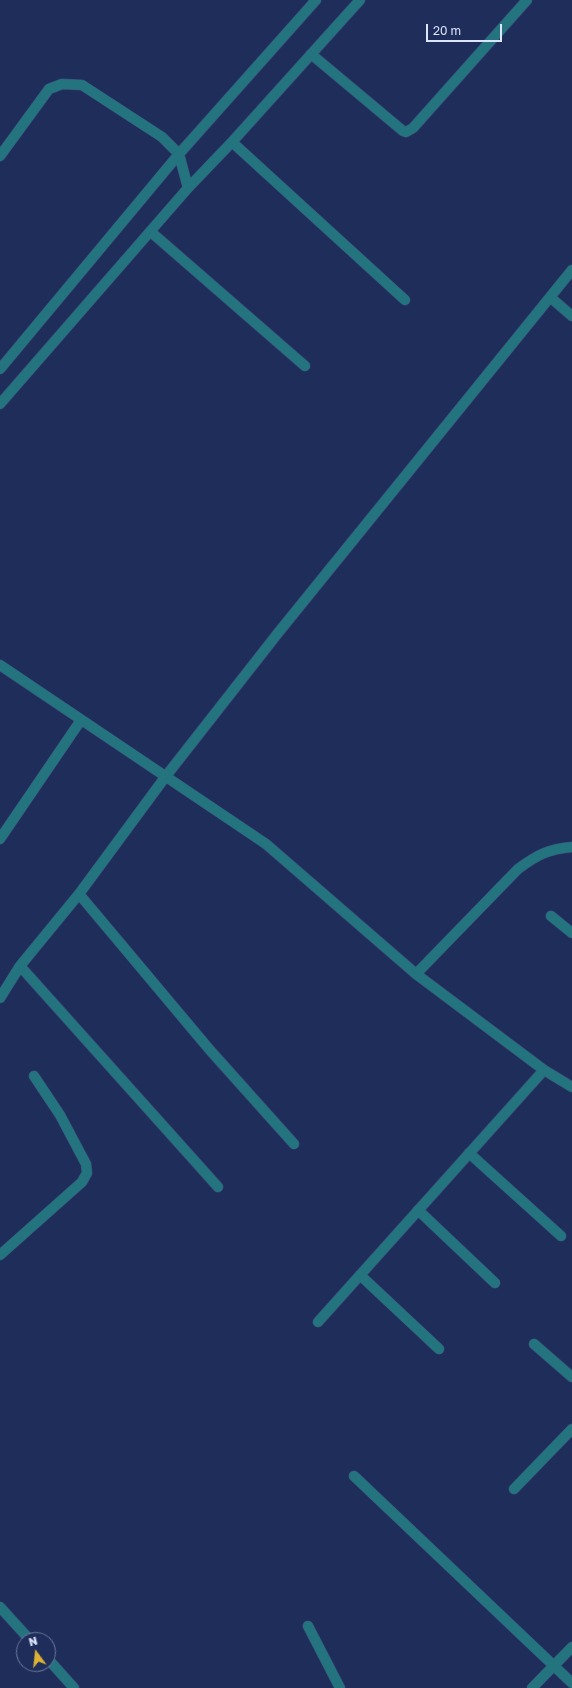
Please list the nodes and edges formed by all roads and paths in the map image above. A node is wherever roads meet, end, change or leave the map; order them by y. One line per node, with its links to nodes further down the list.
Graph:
1 (316, 0): 6 (street)
2 (360, 0): 4 (street)
3 (527, 0): 4 (street)
4 (311, 54): 5 (street)
5 (232, 142): 8 (street); 12 (street)
6 (179, 154): 7 (street); 8 (street); 14 (street)
7 (0, 156)
8 (188, 188): 9 (street)
9 (150, 232): 15 (street); 16 (street)
10 (572, 270): 11 (street)
11 (550, 297): 13 (street); 19 (street)
12 (405, 300)
13 (572, 316)
14 (2, 363)
15 (305, 366)
16 (0, 404)
17 (0, 665): 18 (street)
18 (81, 720): 19 (street); 20 (street)
19 (166, 776): 22 (street); 26 (street)
20 (0, 839)
21 (572, 847): 26 (street)
22 (79, 894): 25 (street); 31 (street)
23 (551, 916): 24 (street)
24 (572, 933)
25 (20, 966): 27 (street); 33 (street)
26 (416, 974): 28 (street)
27 (0, 998)
28 (544, 1070): 30 (street); 32 (street)
29 (34, 1076): 36 (street)
30 (570, 1082)
31 (294, 1144)
32 (469, 1153): 34 (street); 35 (street)
33 (218, 1187)
34 (418, 1210): 37 (street); 38 (street)
35 (561, 1236)
36 (0, 1255)
37 (360, 1275): 39 (street); 41 (street)
38 (495, 1283)
39 (318, 1322)
40 (534, 1344): 42 (street)
41 (439, 1349)
42 (572, 1377)
43 (572, 1429): 45 (street)
44 (354, 1476): 50 (street)
45 (514, 1489)
46 (0, 1607): 48 (street)
47 (308, 1626): 54 (street)
48 (23, 1632)
49 (572, 1647): 50 (street)
50 (553, 1666): 52 (street); 55 (street)
51 (56, 1668): 53 (street)
52 (572, 1683)
53 (74, 1688)
54 (340, 1688)
55 (532, 1688)

